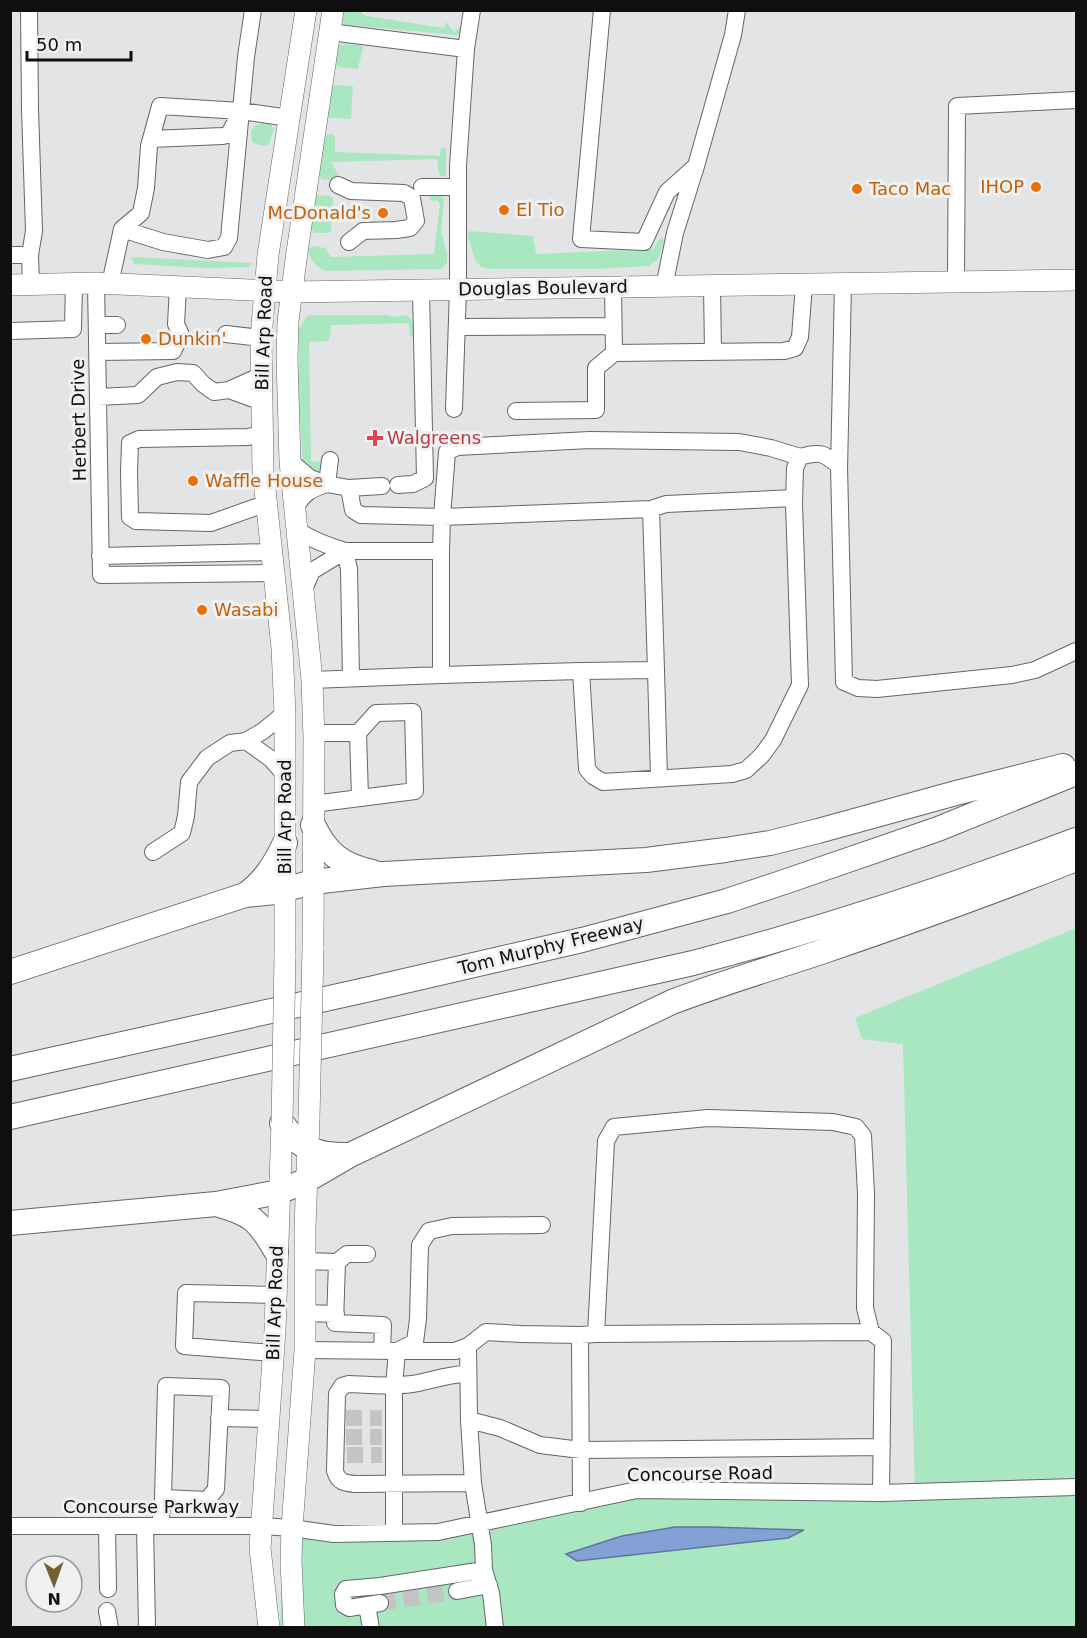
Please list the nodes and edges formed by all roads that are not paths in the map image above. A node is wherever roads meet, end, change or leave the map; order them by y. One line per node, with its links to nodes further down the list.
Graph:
1 (29, 10): 21 (street)
2 (253, 10): 11 (street)
3 (306, 10): 12 (main road, Bill Arp Road)
4 (333, 10): 8 (main road, Bill Arp Road)
5 (602, 10): 14 (street)
6 (737, 10): 14 (street)
7 (467, 11): 9 (street)
8 (330, 32): 9 (street); 36 (main road, Bill Arp Road)
9 (466, 49): 17 (street)
10 (1077, 100): 23 (street)
11 (241, 111): 12 (street); 13 (street); 13 (street); 18 (street)
12 (289, 118): 34 (main road, Bill Arp Road)
13 (151, 139): 18 (street)
14 (696, 166): 32 (street)
15 (338, 185): 19 (street)
16 (422, 187): 17 (street)
17 (458, 188): 33 (street)
18 (122, 229): 25 (street, Herbert Drive)
19 (349, 242)
20 (10, 255): 21 (street)
21 (30, 255): 26 (street)
22 (1077, 280): 23 (main road, Douglas Boulevard)
23 (956, 282): 27 (main road, Douglas Boulevard)
24 (75, 283): 25 (main road, Douglas Boulevard); 26 (main road, Douglas Boulevard); 41 (street)
25 (103, 283): 30 (main road, Douglas Boulevard); 37 (street, Herbert Drive)
26 (21, 284)
27 (843, 284): 28 (main road, Douglas Boulevard); 57 (street)
28 (804, 285): 29 (main road, Douglas Boulevard); 45 (street)
29 (712, 286): 32 (main road, Douglas Boulevard); 45 (street)
30 (178, 287): 34 (main road, Douglas Boulevard); 44 (street)
31 (613, 287): 32 (main road, Douglas Boulevard); 33 (main road, Douglas Boulevard); 39 (street)
32 (664, 287)
33 (458, 289): 35 (main road, Douglas Boulevard); 40 (street)
34 (264, 290): 36 (main road, Douglas Boulevard); 43 (main road, Bill Arp Road)
35 (421, 290): 36 (main road, Douglas Boulevard); 59 (street)
36 (292, 292): 56 (main road, Bill Arp Road)
37 (97, 325): 38 (street); 44 (street, Herbert Drive)
38 (117, 325)
39 (613, 326): 40 (street); 46 (street)
40 (457, 327): 51 (street)
41 (10, 331)
42 (226, 334): 43 (street)
43 (261, 338): 47 (main road, Bill Arp Road)
44 (97, 352): 49 (street, Herbert Drive)
45 (713, 352): 46 (street)
46 (614, 353): 52 (street)
47 (262, 375): 48 (street); 50 (main road, Bill Arp Road)
48 (229, 390): 49 (street); 50 (street)
49 (98, 397): 67 (street, Herbert Drive)
50 (262, 402): 53 (main road, Bill Arp Road)
51 (454, 409)
52 (516, 411)
53 (262, 434): 61 (main road, Bill Arp Road); 61 (street)
54 (800, 457): 57 (street); 60 (street); 63 (street)
55 (330, 460): 58 (street)
56 (290, 461): 58 (street); 64 (main road, Bill Arp Road)
57 (840, 470): 70 (street)
58 (327, 484): 59 (street); 64 (street)
59 (349, 488): 63 (street)
60 (794, 498): 62 (street); 83 (street)
61 (267, 506): 68 (main road, Bill Arp Road)
62 (651, 509): 63 (street); 71 (street)
63 (442, 517): 66 (street)
64 (296, 520): 65 (street); 69 (main road, Bill Arp Road)
65 (345, 551): 66 (street); 69 (street); 74 (street)
66 (441, 551): 73 (street)
67 (100, 556): 68 (street); 68 (street, Herbert Drive)
68 (273, 562): 76 (main road, Bill Arp Road)
69 (303, 588): 75 (main road, Bill Arp Road)
70 (1077, 651)
71 (656, 670): 72 (street); 83 (street)
72 (581, 671): 73 (street); 83 (street)
73 (441, 675): 74 (street)
74 (351, 678): 75 (street)
75 (312, 680): 77 (main road, Bill Arp Road)
76 (285, 713): 79 (street); 82 (main road, Bill Arp Road)
77 (314, 733): 78 (street); 85 (main road, Bill Arp Road)
78 (358, 733): 84 (street); 84 (street)
79 (246, 741): 82 (street); 88 (street)
80 (1077, 762): 90 (highway)
81 (1077, 773): 95 (highway, Tom Murphy Freeway)
82 (285, 775): 87 (main road, Bill Arp Road)
83 (659, 778)
84 (360, 798): 85 (street)
85 (313, 815): 90 (highway); 91 (main road, Bill Arp Road)
86 (1077, 840): 96 (highway)
87 (285, 843): 92 (main road, Bill Arp Road); 93 (highway)
88 (153, 852)
89 (1077, 859): 99 (highway)
90 (383, 874): 91 (highway)
91 (313, 882): 92 (highway); 98 (main road, Bill Arp Road, bridge)
92 (285, 890): 93 (highway); 97 (main road, Bill Arp Road, bridge)
93 (245, 895): 94 (highway)
94 (10, 972)
95 (10, 1069)
96 (10, 1118)
97 (282, 1123): 98 (highway); 101 (main road, Bill Arp Road)
98 (308, 1149): 99 (highway); 100 (main road, Bill Arp Road)
99 (350, 1155): 100 (highway)
100 (307, 1180): 101 (highway); 107 (main road, Bill Arp Road)
101 (279, 1192): 102 (highway); 105 (main road, Bill Arp Road)
102 (216, 1204): 103 (highway); 105 (highway)
103 (10, 1223)
104 (542, 1225): 116 (street)
105 (276, 1251): 109 (main road, Bill Arp Road)
106 (367, 1254): 108 (street)
107 (305, 1261): 108 (street); 110 (main road, Bill Arp Road)
108 (337, 1262): 111 (street)
109 (275, 1295): 117 (main road, Bill Arp Road); 117 (street)
110 (305, 1313): 111 (street); 115 (main road, Bill Arp Road)
111 (336, 1314): 116 (street)
112 (871, 1332): 113 (street); 113 (street); 123 (street)
113 (588, 1335): 114 (street); 124 (street)
114 (468, 1346): 116 (street); 118 (street)
115 (305, 1350): 116 (street); 136 (main road, Bill Arp Road)
116 (390, 1351): 119 (street)
117 (273, 1353): 121 (main road, Bill Arp Road)
118 (468, 1374): 119 (street); 122 (street)
119 (394, 1386): 126 (street); 126 (street)
120 (219, 1418): 121 (street); 129 (street); 129 (street)
121 (268, 1419): 135 (main road, Bill Arp Road)
122 (469, 1420): 124 (street); 125 (street)
123 (882, 1447): 124 (street); 128 (street)
124 (581, 1450): 130 (street)
125 (473, 1483): 126 (street); 131 (street)
126 (393, 1484): 137 (street)
127 (1077, 1487): 128 (street, Concourse Road)
128 (881, 1493): 130 (street, Concourse Road)
129 (163, 1498): 134 (street)
130 (581, 1503): 131 (street, Concourse Road)
131 (480, 1524): 137 (street, Concourse Road); 138 (street)
132 (10, 1526): 133 (street, Concourse Parkway)
133 (107, 1526): 134 (street, Concourse Parkway); 139 (street)
134 (152, 1526): 135 (street, Concourse Parkway); 141 (street)
135 (262, 1526): 136 (street, Concourse Parkway); 142 (main road, Bill Arp Road)
136 (292, 1527): 137 (street, Concourse Road); 143 (main road, Bill Arp Road)
137 (394, 1532)
138 (486, 1577): 140 (street); 144 (street); 145 (street)
139 (108, 1589)
140 (457, 1591)
141 (146, 1628)
142 (268, 1628)
143 (294, 1628)
144 (371, 1628)
145 (495, 1628)

